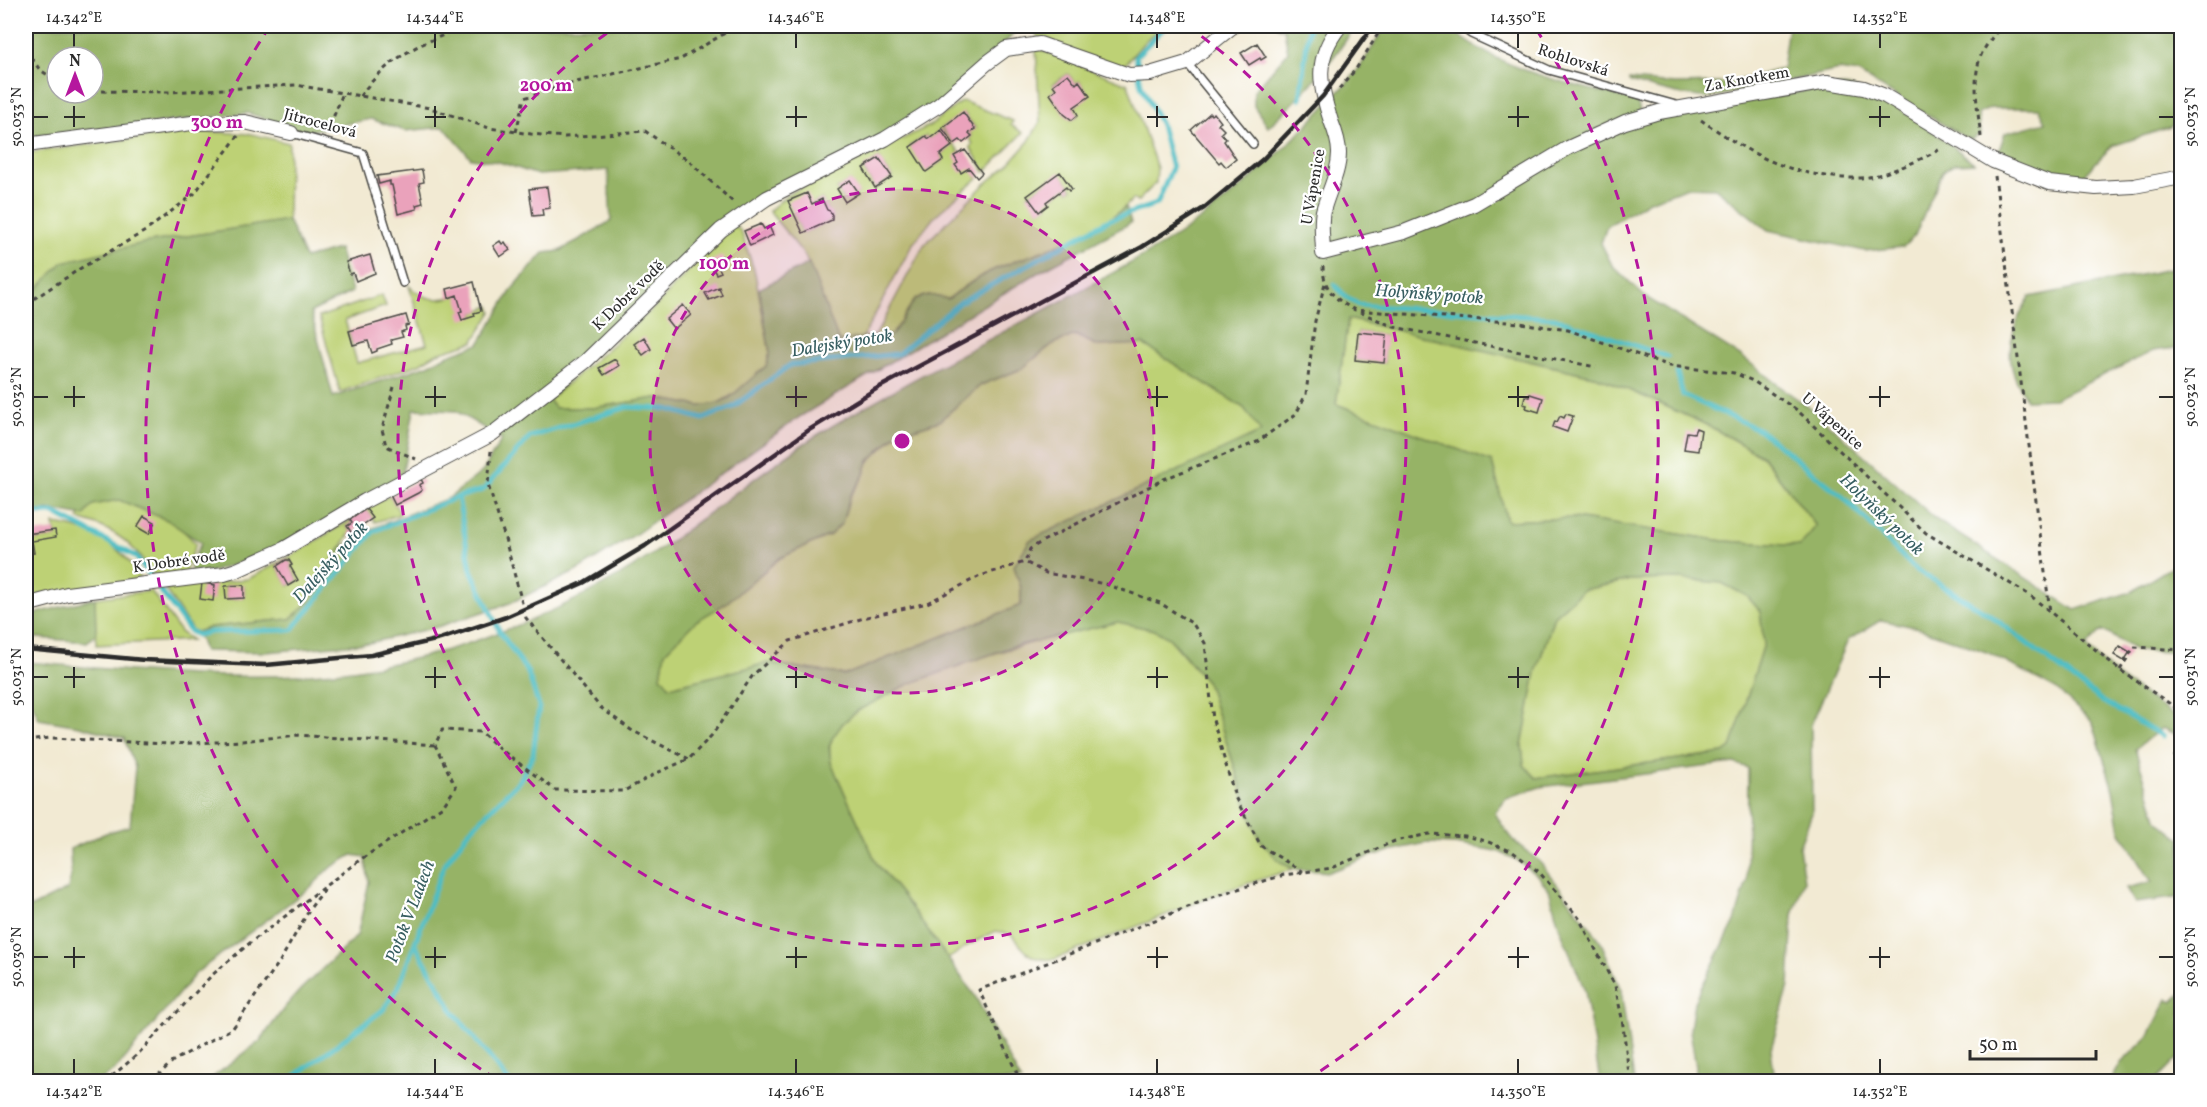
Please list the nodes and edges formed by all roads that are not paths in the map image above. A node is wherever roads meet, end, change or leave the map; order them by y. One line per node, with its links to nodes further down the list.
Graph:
1 (1233, 26): 4 (street, K Dobré vodě)
2 (1340, 26): 10 (street, U Vápenice)
3 (1460, 26): 5 (lane, Rohlovská)
4 (1187, 63): 7 (lane); 12 (street, K Dobré vodě)
5 (1684, 108): 9 (street, Za Knotkem); 10 (street, Za Knotkem)
6 (291, 133): 8 (street, Jitrocelová); 11 (lane, Jitrocelová)
7 (1253, 144)
8 (26, 145)
9 (2181, 177)
10 (1323, 253)
11 (403, 283)
12 (26, 605)

